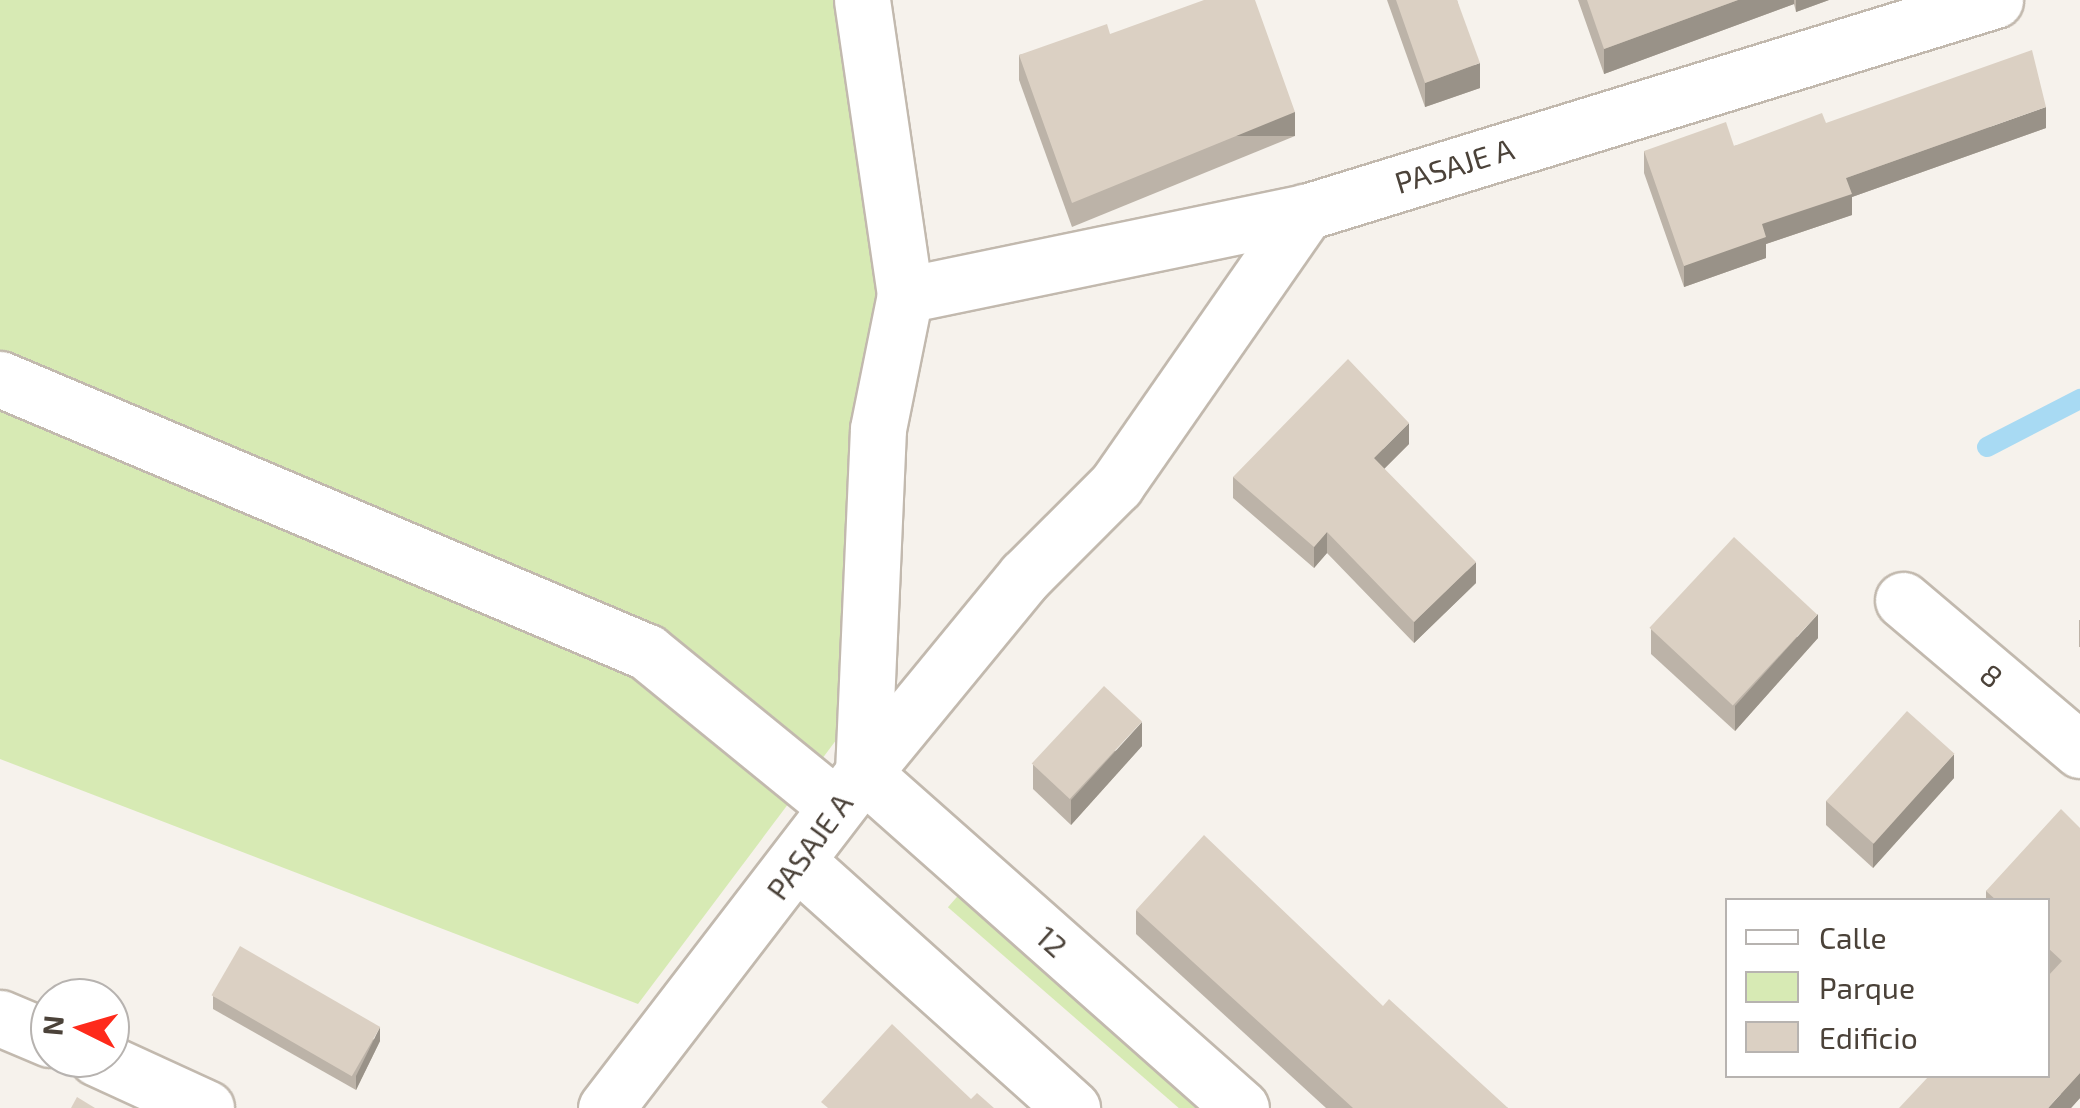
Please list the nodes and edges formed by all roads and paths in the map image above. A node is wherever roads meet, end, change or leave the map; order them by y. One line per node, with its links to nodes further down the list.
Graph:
1 (862, 0): 5 (street, PASAJE A)
2 (1995, 0): 3 (street, PASAJE A)
3 (1896, 14): 4 (street, PASAJE A)
4 (1306, 212): 5 (street, PASAJE A); 9 (street)
5 (905, 296): 9 (street, PASAJE A)
6 (0, 379): 9 (street, 12)
7 (1903, 600): 8 (street, 8)
8 (2080, 750)
9 (850, 790): 10 (street, PASAJE A); 17 (street, 12)
10 (799, 863): 15 (street, PASAJE A); 16 (street)
11 (0, 1018): 12 (street)
12 (30, 1031)
13 (130, 1073): 14 (street)
14 (206, 1108)
15 (606, 1108)
16 (1072, 1108)
17 (1241, 1108)

